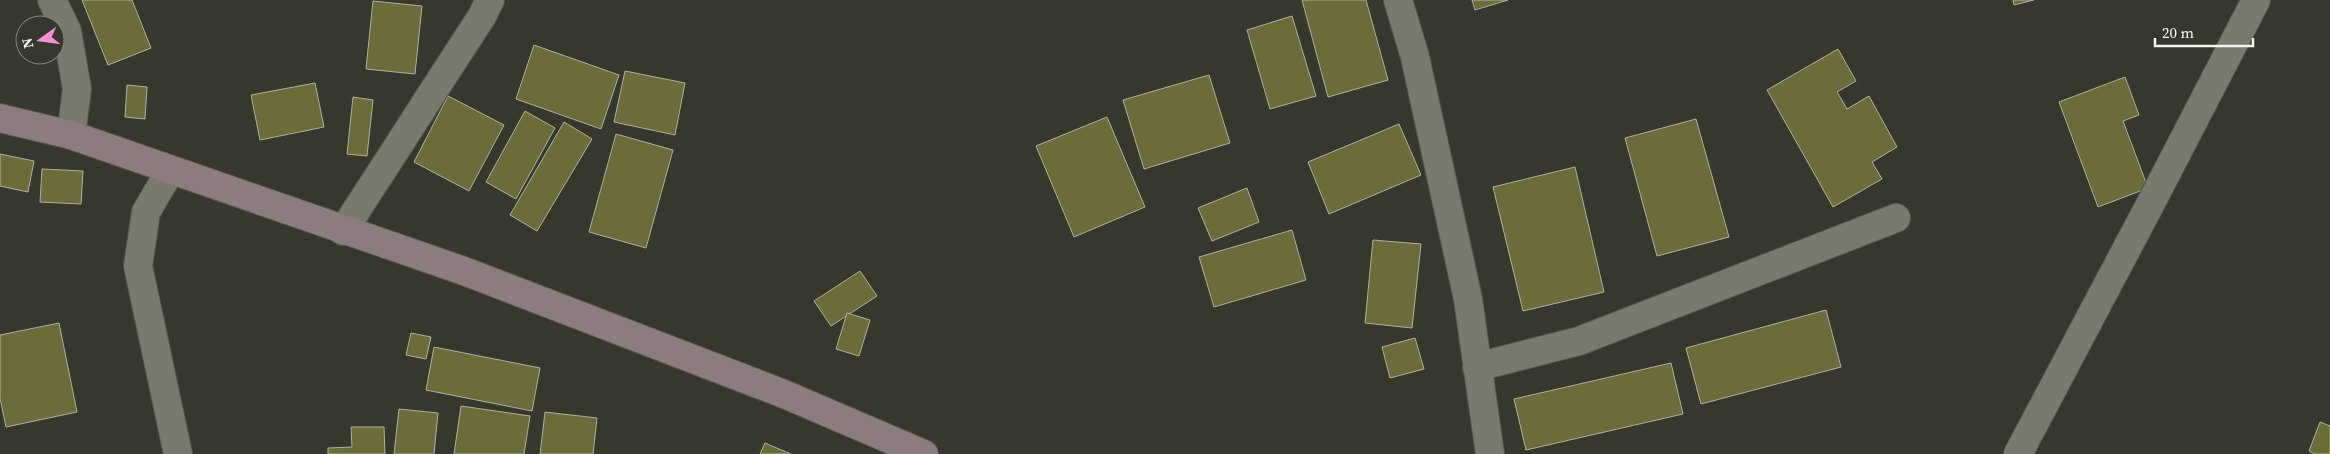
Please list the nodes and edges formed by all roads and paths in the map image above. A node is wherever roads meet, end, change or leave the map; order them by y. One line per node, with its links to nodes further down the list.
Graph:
1 (52, 0): 6 (street)
2 (490, 0): 9 (street)
3 (1398, 0): 10 (street)
4 (2256, 0): 14 (street)
5 (0, 118): 6 (main road)
6 (71, 135): 7 (main road)
7 (170, 172): 9 (main road); 12 (street)
8 (1896, 218): 10 (street)
9 (343, 231): 11 (main road)
10 (1477, 367): 13 (street)
11 (912, 452)
12 (178, 454)
13 (1490, 454)
14 (2018, 454)

